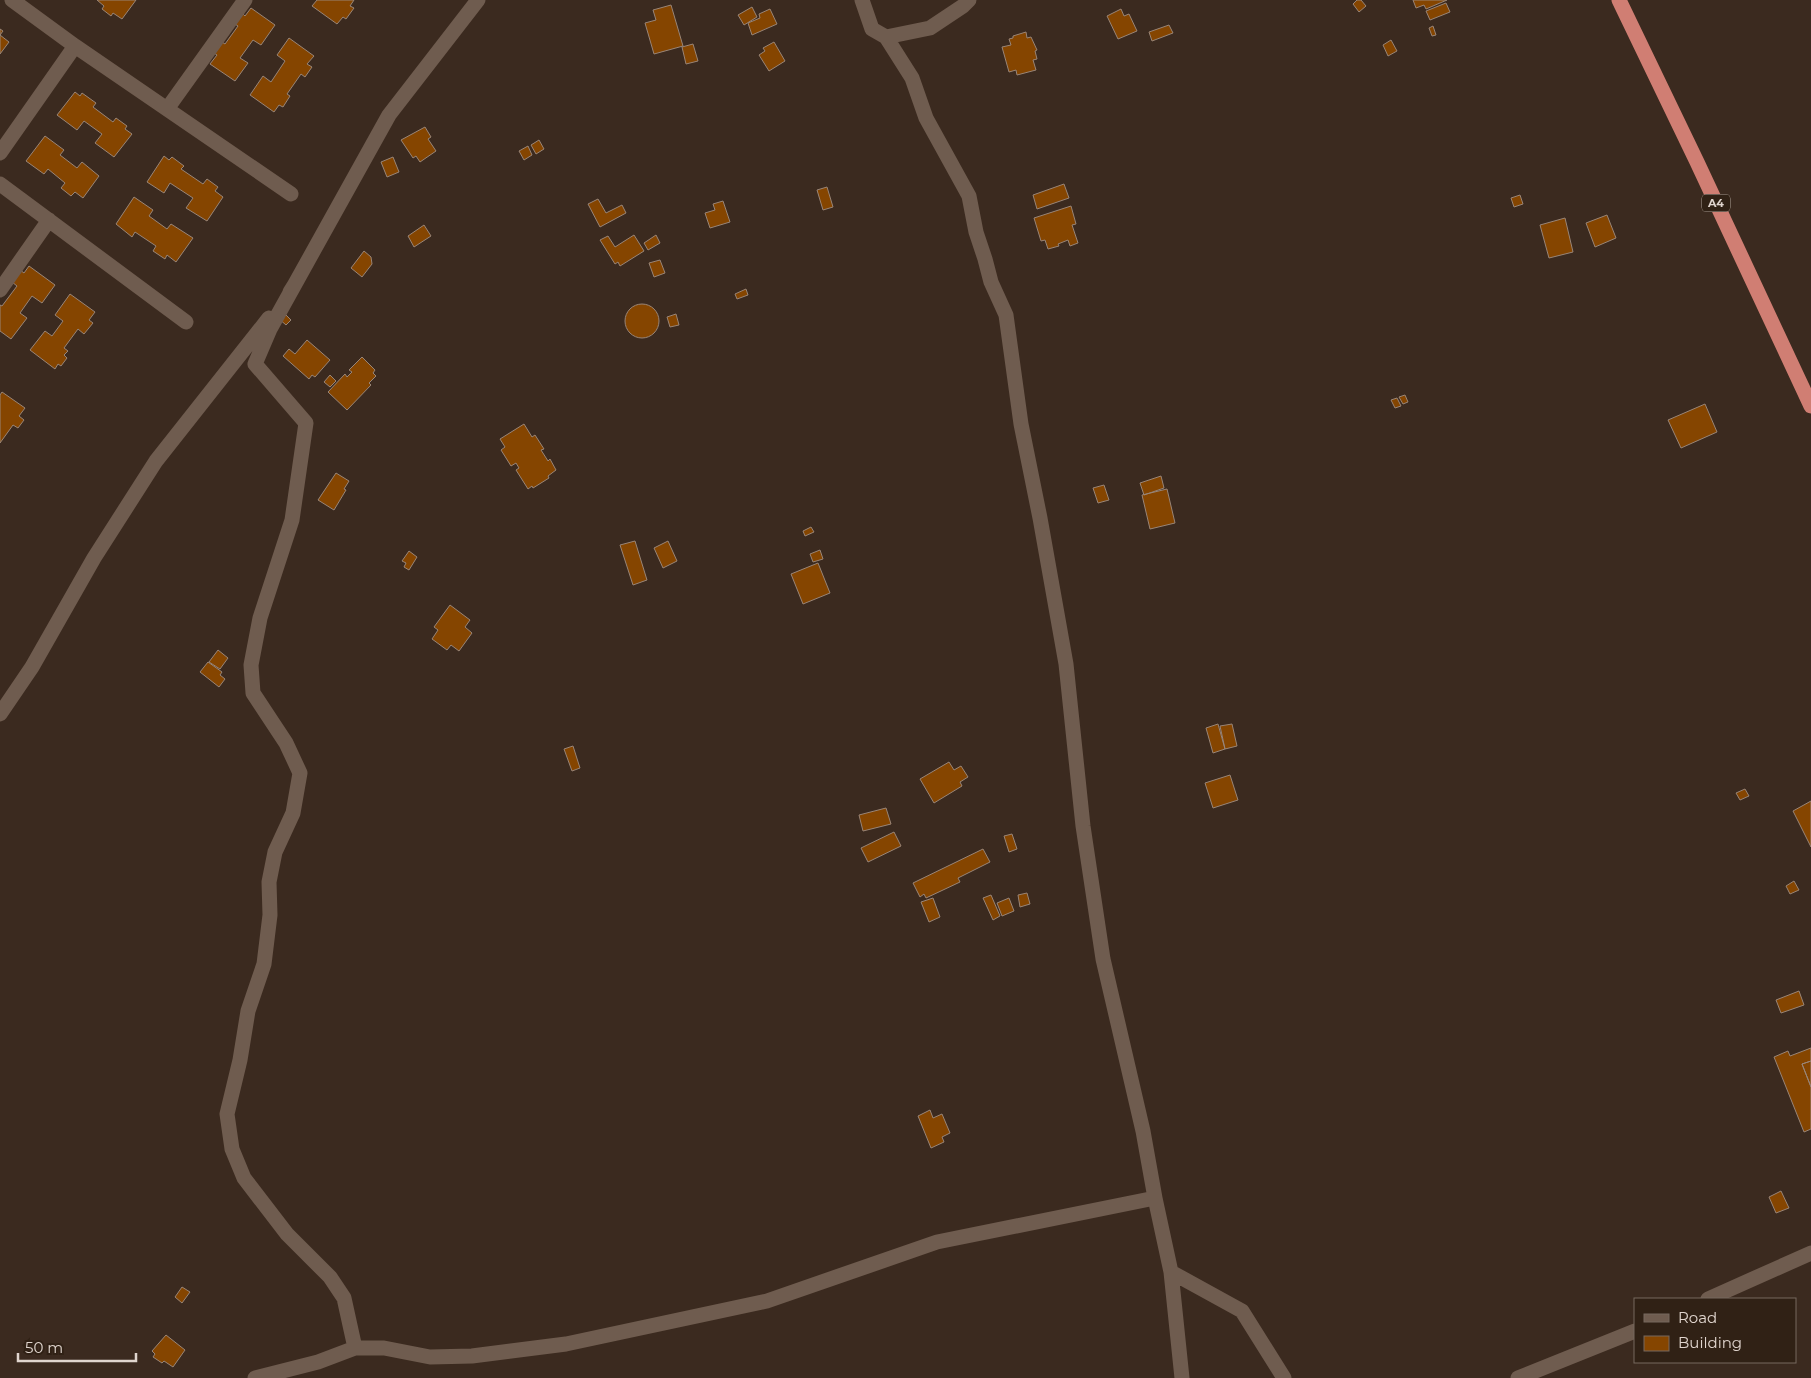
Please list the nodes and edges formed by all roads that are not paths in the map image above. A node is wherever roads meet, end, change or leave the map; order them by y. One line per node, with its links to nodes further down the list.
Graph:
1 (12, 0): 8 (street)
2 (245, 0): 9 (street)
3 (478, 0): 14 (street)
4 (862, 0): 7 (street)
5 (969, 0): 7 (street)
6 (1619, 0): 17 (highway, A4)
7 (886, 37): 19 (street)
8 (75, 46): 9 (street); 10 (street)
9 (167, 109): 12 (street)
10 (0, 154)
11 (0, 184): 13 (street)
12 (291, 194)
13 (49, 220): 15 (street); 16 (street)
14 (295, 284): 18 (street); 24 (street)
15 (0, 290)
16 (186, 322)
17 (1811, 406)
18 (0, 714)
19 (1155, 1198): 21 (street); 24 (street)
20 (1811, 1253): 22 (street)
21 (1171, 1272): 26 (street); 27 (street)
22 (1710, 1298)
23 (1634, 1331): 28 (street)
24 (355, 1348): 25 (street)
25 (255, 1378)
26 (1182, 1378)
27 (1284, 1378)
28 (1518, 1378)

